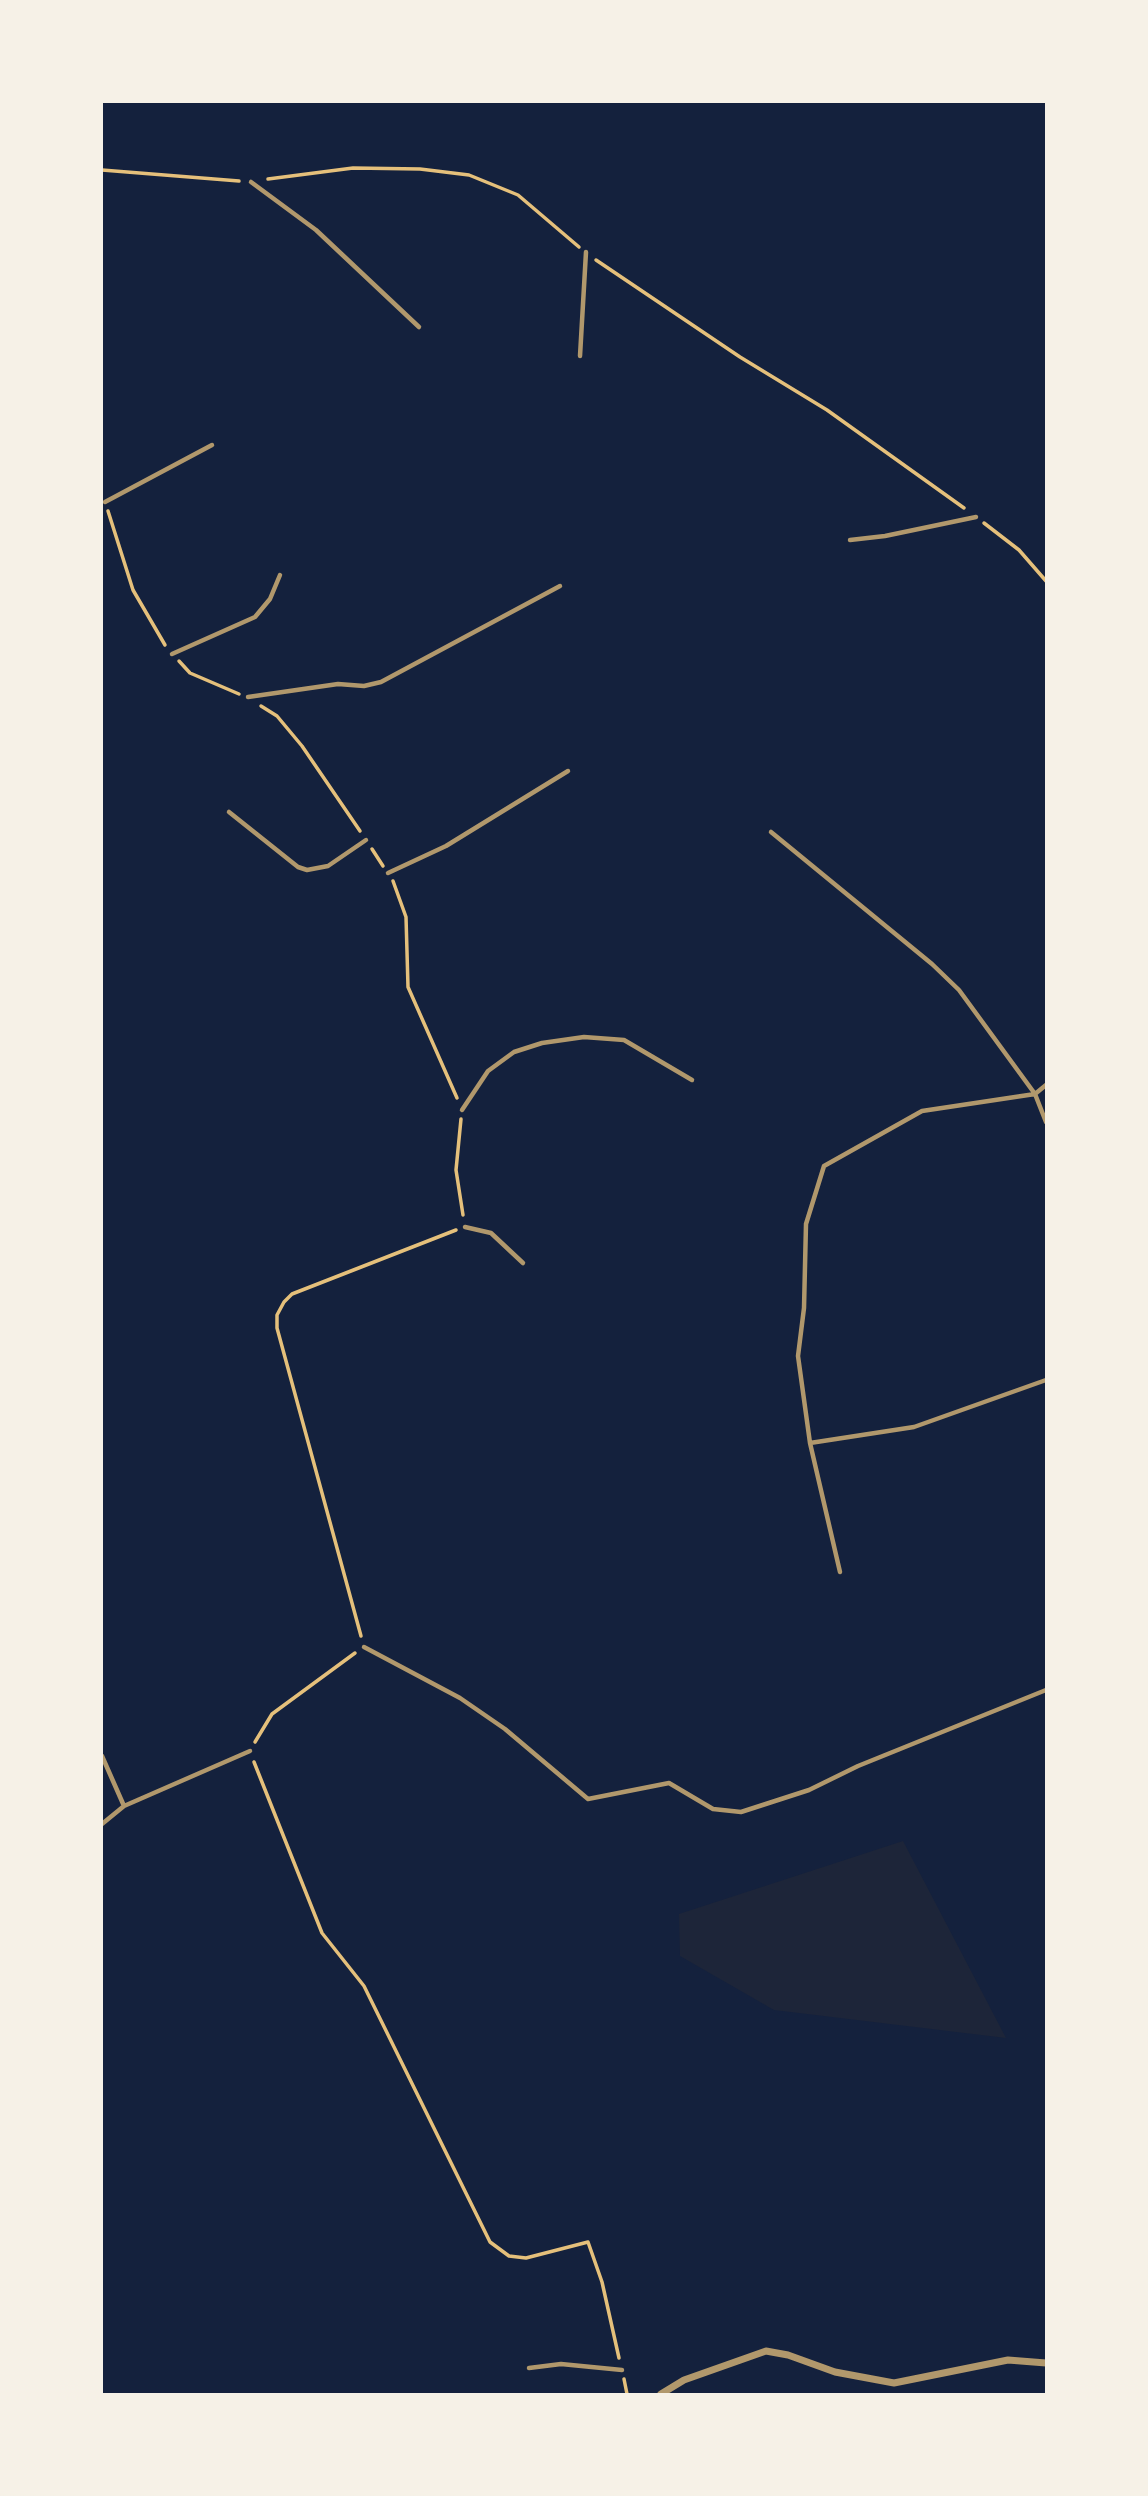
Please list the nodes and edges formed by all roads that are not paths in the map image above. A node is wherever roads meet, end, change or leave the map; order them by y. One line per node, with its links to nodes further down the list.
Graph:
1 (251, 182): 3 (lane)
2 (586, 252): 4 (lane)
3 (419, 327)
4 (580, 356)
5 (212, 445): 6 (lane)
6 (105, 502)
7 (976, 517): 8 (lane)
8 (850, 540)
9 (281, 575): 11 (lane)
10 (560, 586): 12 (lane)
11 (172, 654)
12 (248, 697)
13 (568, 771): 17 (lane)
14 (229, 812): 16 (lane)
15 (771, 832): 20 (lane)
16 (366, 839)
17 (388, 873)
18 (692, 1080): 21 (lane)
19 (1046, 1084): 20 (lane)
20 (1035, 1094): 22 (lane); 26 (lane)
21 (462, 1110)
22 (1046, 1122)
23 (465, 1227): 24 (lane)
24 (523, 1263)
25 (1046, 1380): 26 (lane)
26 (810, 1443): 27 (lane)
27 (840, 1572)
28 (364, 1647): 29 (lane)
29 (1046, 1690)
30 (250, 1751): 32 (lane)
31 (102, 1756): 32 (lane)
32 (124, 1806): 33 (lane)
33 (102, 1824)
34 (1045, 2366): 37 (street)
35 (529, 2368): 36 (lane)
36 (622, 2370)
37 (661, 2395)

